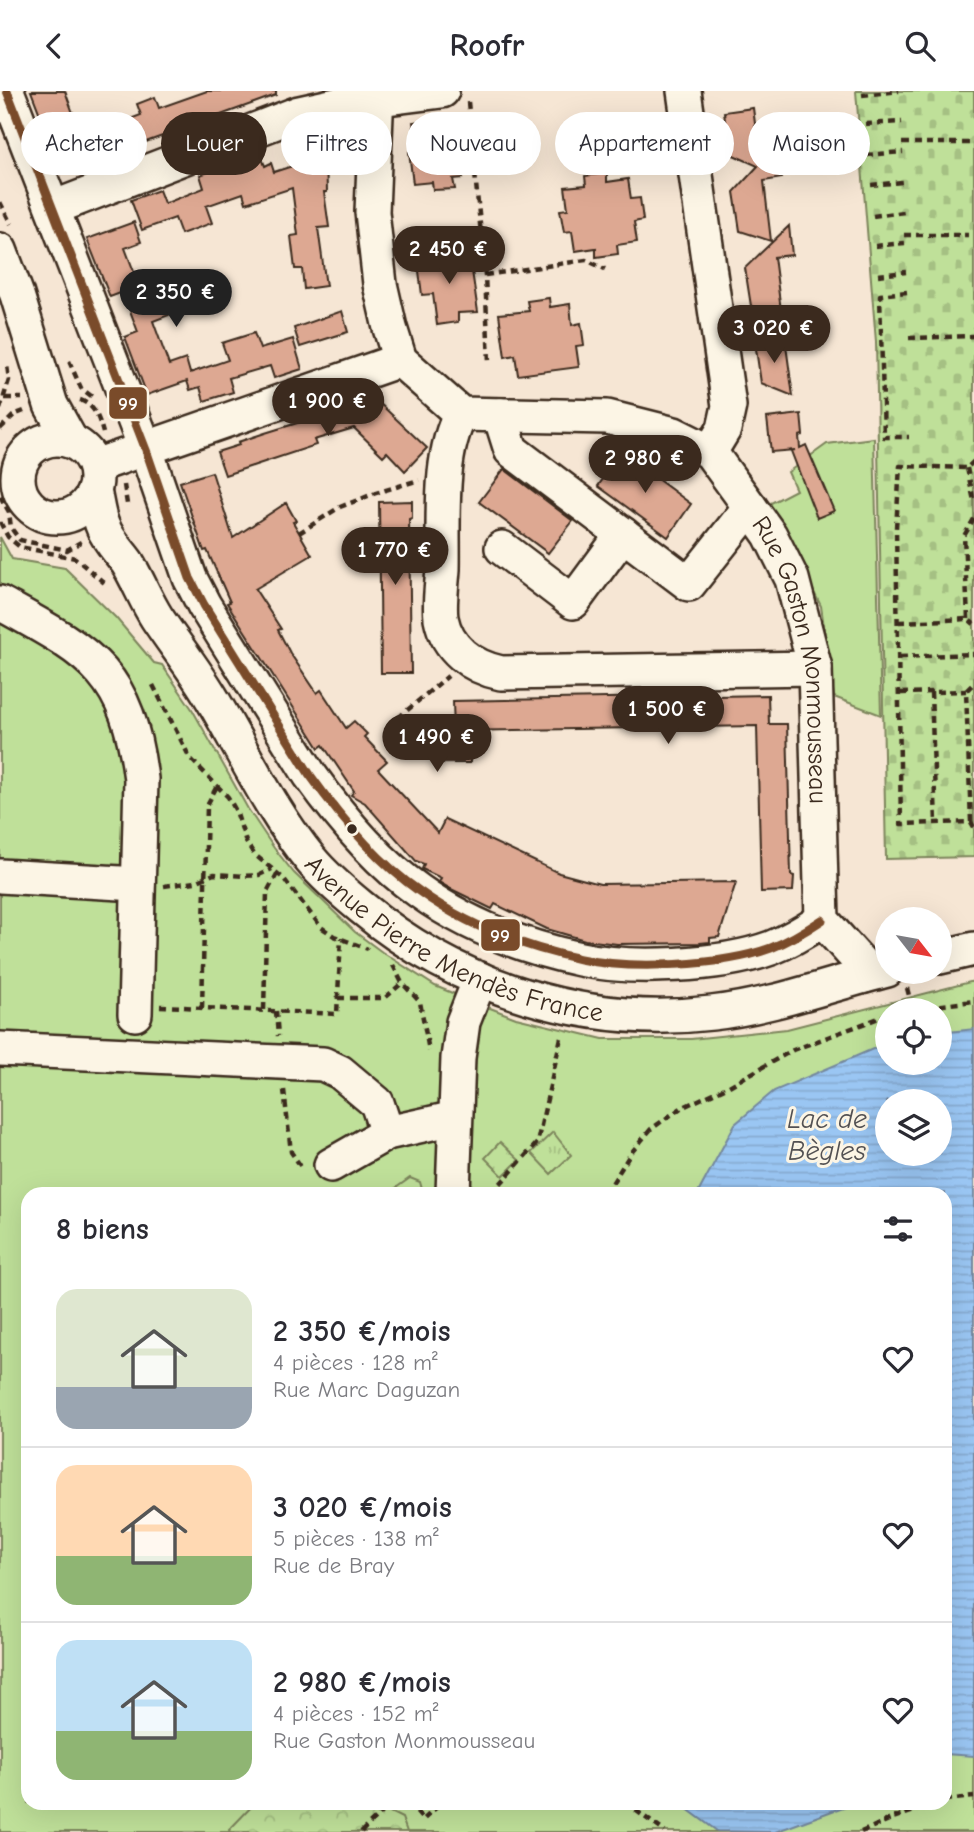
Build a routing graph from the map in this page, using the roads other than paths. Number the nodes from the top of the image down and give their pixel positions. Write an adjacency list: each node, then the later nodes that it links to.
1 (7, 91): 5 (street)
2 (442, 91): 4 (street)
3 (684, 91): 13 (street)
4 (376, 95): 5 (street); 8 (street)
5 (53, 208): 14 (street)
6 (7, 240): 11 (street)
7 (0, 297): 12 (street)
8 (400, 361): 9 (street); 14 (street)
9 (461, 414): 10 (street, Rue Gaston Monmousseau); 22 (street)
10 (500, 415): 13 (street, Rue Gaston Monmousseau); 18 (street)
11 (72, 441): 12 (street); 14 (street)
12 (27, 451): 15 (street)
13 (710, 452): 16 (street, Rue Gaston Monmousseau)
14 (113, 466): 17 (street); 21 (street, Avenue Pierre Mendès France); 25 (street)
15 (9, 492): 17 (street)
16 (750, 507): 18 (street); 22 (street, Rue Gaston Monmousseau)
17 (54, 517): 21 (street, Avenue Pierre Mendès France)
18 (623, 534): 19 (street)
19 (502, 548)
20 (0, 603): 24 (street)
21 (156, 617): 29 (street, Avenue Pierre Mendès France)
22 (815, 668): 25 (street, Rue Gaston Monmousseau)
23 (0, 876): 24 (street)
24 (153, 885): 31 (street)
25 (822, 920): 28 (street)
26 (974, 949): 27 (street)
27 (952, 954)
28 (875, 971)
29 (480, 979): 30 (street, Avenue Pierre Mendès France); 33 (street)
30 (875, 980)
31 (135, 1009)
32 (0, 1049): 34 (street)
33 (456, 1118): 34 (street); 36 (street)
34 (387, 1133): 35 (street)
35 (331, 1165)
36 (453, 1187)

